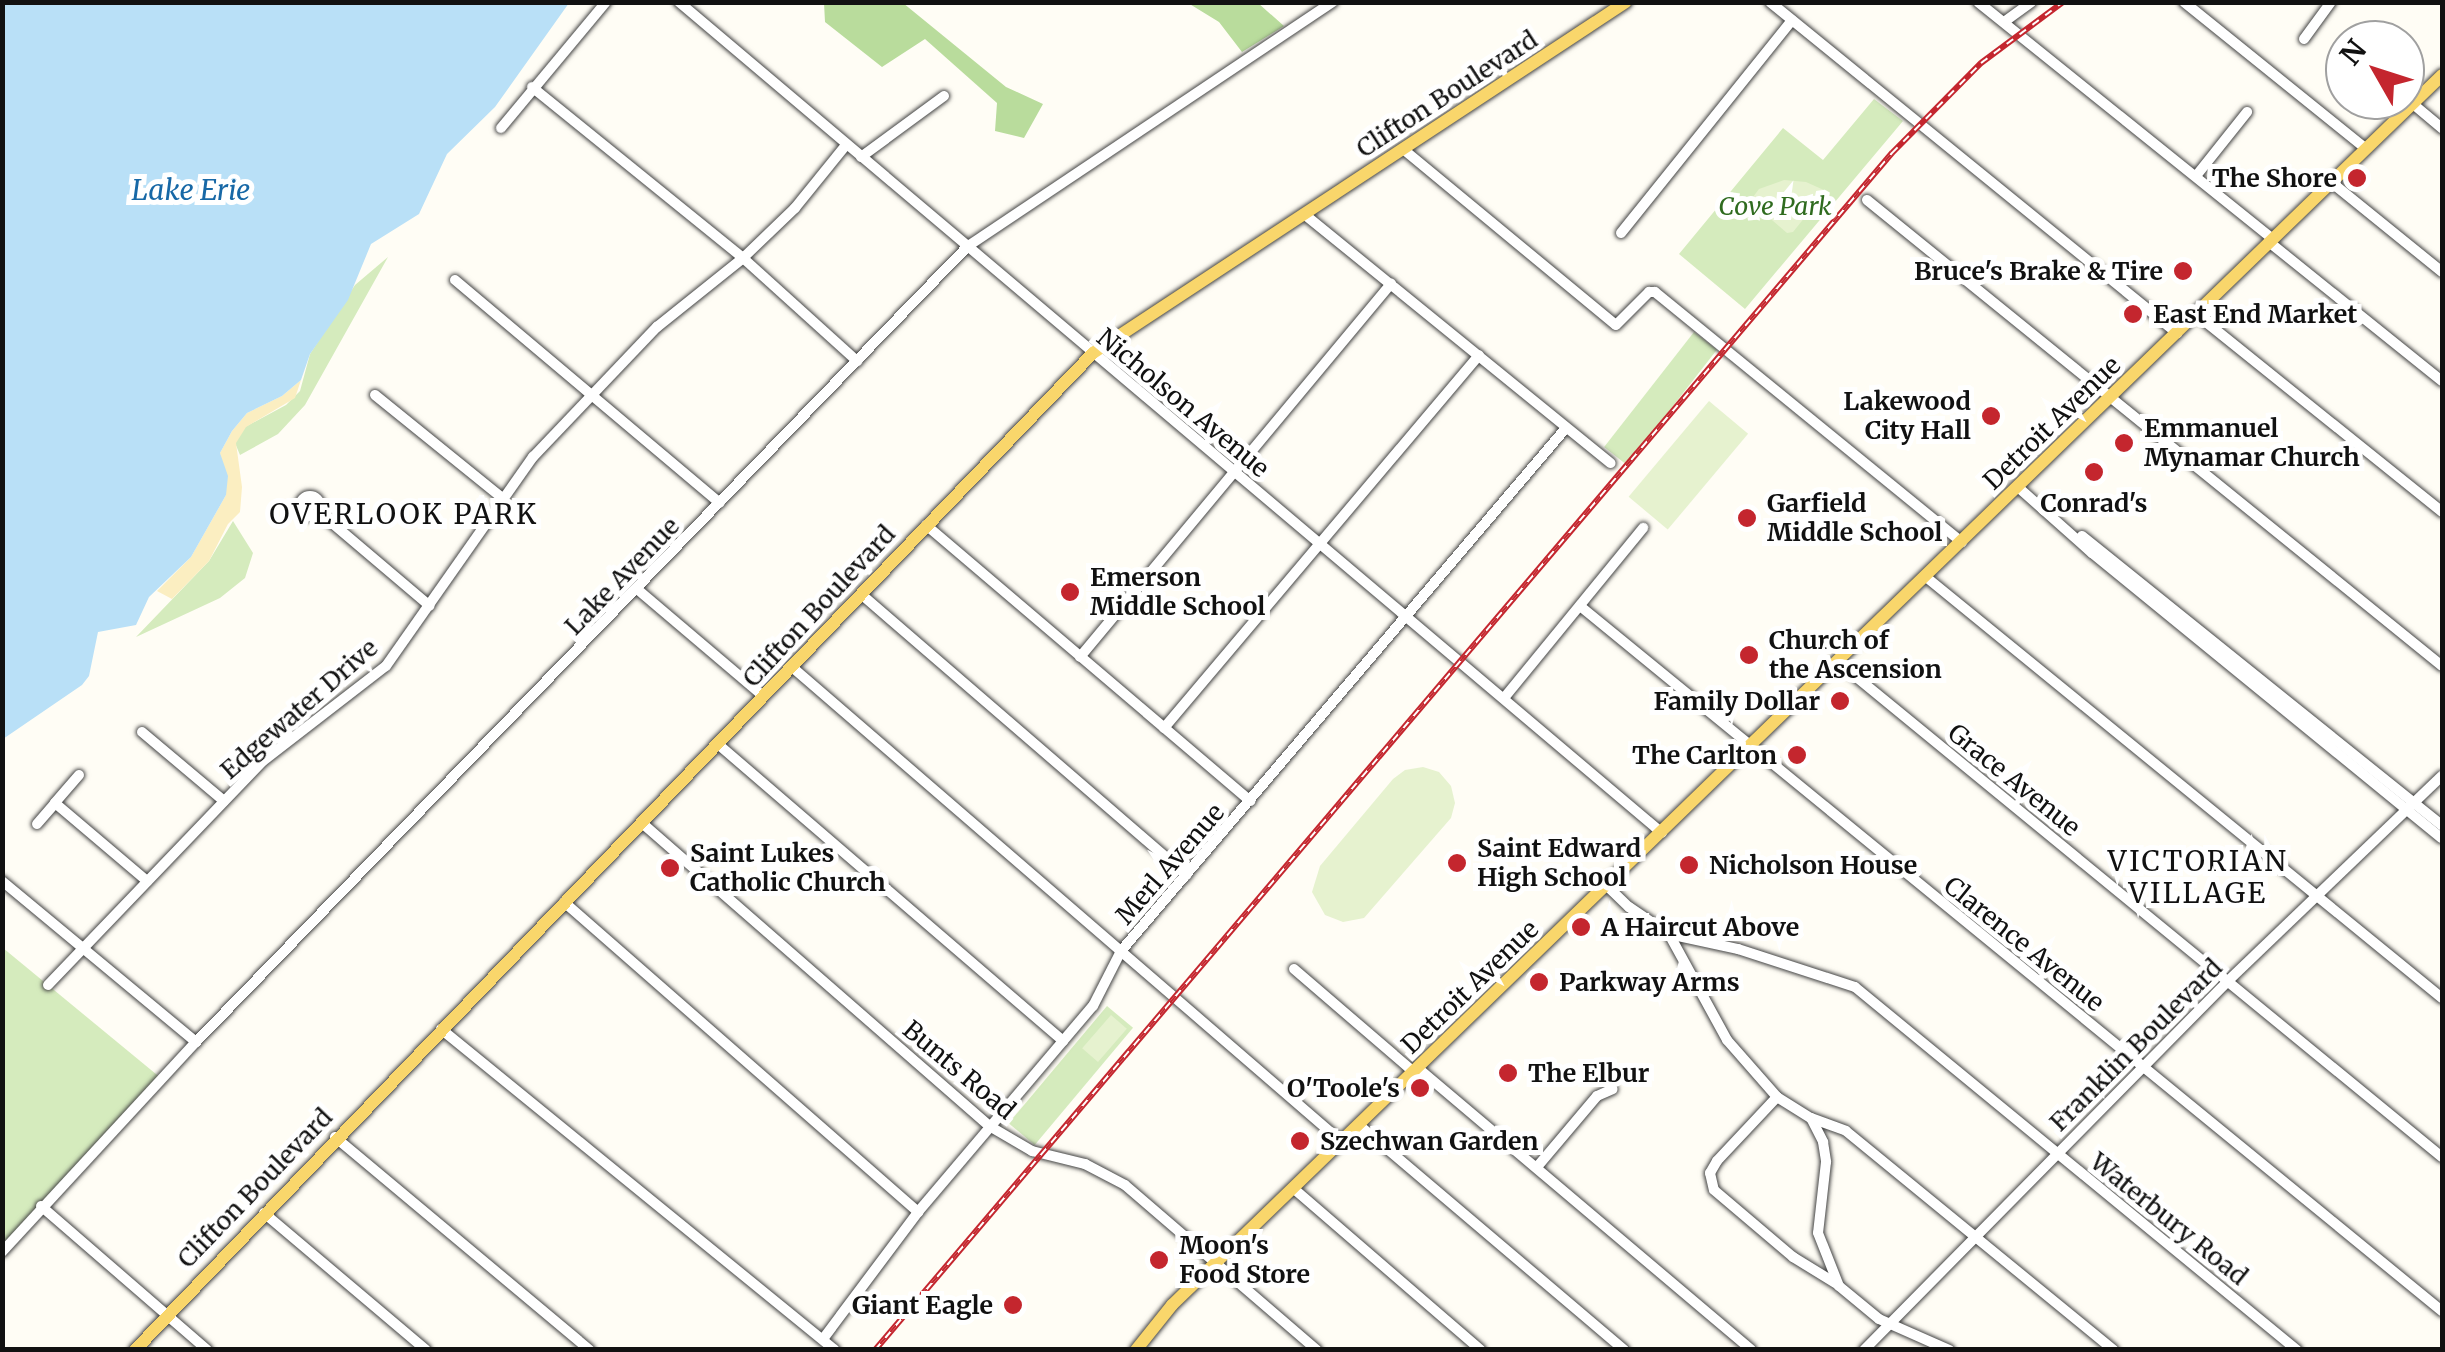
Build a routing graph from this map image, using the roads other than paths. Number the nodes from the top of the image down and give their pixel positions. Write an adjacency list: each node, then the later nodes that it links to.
1 (606, 2): 13 (street)
2 (679, 2): 18 (street, Nicholson Avenue)
3 (1333, 2): 28 (street, Lake Avenue)
4 (1626, 2): 19 (main road, Clifton Boulevard)
5 (1770, 2): 10 (street)
6 (1978, 2): 11 (street)
7 (2032, 2): 11 (street)
8 (2184, 2): 20 (street)
9 (2332, 2): 12 (street)
10 (1792, 20): 26 (street); 34 (street)
11 (2004, 22): 22 (street)
12 (2304, 39)
13 (532, 87): 17 (street); 29 (street)
14 (944, 96): 21 (street)
15 (2247, 112): 22 (street)
16 (2396, 120): 20 (main road, Detroit Avenue)
17 (500, 128)
18 (846, 145): 21 (street, Nicholson Avenue); 29 (street, Edgewater Drive)
19 (1403, 149): 25 (main road, Clifton Boulevard); 52 (street)
20 (2366, 149): 23 (main road, Detroit Avenue)
21 (860, 157): 28 (street, Nicholson Avenue)
22 (2196, 176): 27 (street)
23 (2332, 182): 27 (main road, Detroit Avenue); 30 (street)
24 (1867, 200): 41 (street)
25 (1304, 214): 32 (street); 35 (main road, Clifton Boulevard)
26 (1621, 234)
27 (2271, 240): 33 (main road, Detroit Avenue); 38 (street)
28 (968, 246): 35 (street, Nicholson Avenue); 37 (street, Lake Avenue)
29 (743, 258): 37 (street); 40 (street, Edgewater Drive)
30 (2442, 272)
31 (455, 280): 40 (street)
32 (1391, 284): 36 (street); 44 (street)
33 (2196, 314): 34 (main road, Detroit Avenue); 49 (street)
34 (2177, 333): 41 (main road, Detroit Avenue)
35 (1093, 353): 44 (street, Nicholson Avenue); 50 (main road, Clifton Boulevard)
36 (1479, 355): 42 (street); 53 (street)
37 (858, 360): 47 (street, Lake Avenue)
38 (2442, 381)
39 (374, 395): 46 (street)
40 (592, 395): 46 (street, Edgewater Drive); 47 (street)
41 (2110, 397): 45 (main road, Detroit Avenue); 62 (street)
42 (1566, 428): 43 (street); 59 (street, Merl Avenue)
43 (1610, 463)
44 (1234, 472): 53 (street, Nicholson Avenue); 60 (street)
45 (2019, 488): 52 (main road, Detroit Avenue); 75 (street)
46 (502, 498): 57 (street, Edgewater Drive)
47 (720, 503): 55 (street, Lake Avenue)
48 (319, 512): 57 (street)
49 (2442, 512)
50 (926, 525): 56 (main road, Clifton Boulevard); 60 (street)
51 (1643, 528): 58 (street)
52 (1962, 542): 54 (main road, Detroit Avenue)
53 (1318, 545): 59 (street, Nicholson Avenue); 66 (street)
54 (1926, 577): 61 (main road, Detroit Avenue); 85 (street)
55 (638, 590): 64 (street); 96 (street, Lake Avenue)
56 (861, 594): 63 (main road, Clifton Boulevard); 81 (street)
57 (430, 606): 73 (street, Edgewater Drive)
58 (1580, 606): 65 (street); 69 (street, Clarence Avenue)
59 (1407, 619): 65 (street, Nicholson Avenue); 72 (street, Merl Avenue)
60 (1080, 657): 66 (street)
61 (1838, 662): 69 (main road, Detroit Avenue); 91 (street, Grace Avenue)
62 (2442, 666)
63 (792, 668): 64 (main road, Clifton Boulevard); 89 (street)
64 (764, 696): 68 (main road, Clifton Boulevard)
65 (1504, 698): 79 (street, Nicholson Avenue)
66 (1164, 728): 72 (street)
67 (142, 732): 73 (street)
68 (719, 745): 76 (main road, Clifton Boulevard); 95 (street)
69 (1751, 746): 79 (main road, Detroit Avenue); 97 (street, Clarence Avenue)
70 (78, 775): 74 (street)
71 (2442, 776): 75 (street, Franklin Boulevard)
72 (1250, 800): 81 (street, Merl Avenue)
73 (224, 801): 83 (street, Edgewater Drive)
74 (55, 803): 77 (street); 83 (street)
75 (2412, 806): 78 (street); 80 (street); 85 (street, Franklin Boulevard)
76 (642, 823): 86 (main road, Clifton Boulevard); 103 (street, Bunts Road)
77 (36, 824)
78 (2442, 824)
79 (1662, 833): 84 (main road, Detroit Avenue)
80 (2442, 838)
81 (1186, 874): 89 (street, Merl Avenue)
82 (2, 881): 88 (street)
83 (147, 881): 88 (street, Edgewater Drive)
84 (1606, 885): 87 (street, Waterbury Road); 98 (main road, Detroit Avenue)
85 (2315, 896): 91 (street, Franklin Boulevard); 93 (street)
86 (564, 902): 94 (main road, Clifton Boulevard); 113 (street)
87 (1669, 934): 100 (street); 108 (street, Waterbury Road)
88 (82, 947): 92 (street, Edgewater Drive); 96 (street)
89 (1121, 951): 95 (street, Merl Avenue); 106 (street)
90 (1294, 968): 98 (street)
91 (2228, 981): 97 (street, Franklin Boulevard); 109 (street, Grace Avenue)
92 (48, 985)
93 (2442, 998)
94 (441, 1029): 105 (main road, Clifton Boulevard); 124 (street)
95 (1062, 1041): 103 (street, Merl Avenue)
96 (196, 1042): 112 (street, Lake Avenue)
97 (2143, 1067): 108 (street, Franklin Boulevard); 121 (street, Clarence Avenue)
98 (1417, 1071): 102 (main road, Detroit Avenue); 110 (street)
99 (1613, 1089): 110 (street)
100 (1776, 1098): 101 (street); 119 (street)
101 (1811, 1118): 104 (street); 107 (street)
102 (1360, 1125): 106 (main road, Detroit Avenue); 133 (street)
103 (991, 1127): 113 (street, Merl Avenue); 118 (street, Bunts Road)
104 (1837, 1128): 107 (street); 115 (street)
105 (335, 1137): 114 (main road, Clifton Boulevard); 128 (street)
106 (1342, 1142): 111 (main road, Detroit Avenue)
107 (1822, 1142): 117 (street)
108 (2057, 1154): 115 (street, Franklin Boulevard); 138 (street, Waterbury Road)
109 (2442, 1156)
110 (1537, 1167): 134 (street)
111 (1294, 1188): 118 (main road, Detroit Avenue); 132 (street)
112 (41, 1206): 116 (street, Lake Avenue); 122 (street)
113 (918, 1212): 124 (street, Merl Avenue)
114 (264, 1213): 122 (main road, Clifton Boulevard); 127 (street)
115 (1976, 1236): 123 (street, Franklin Boulevard); 137 (street)
116 (2, 1252)
117 (1826, 1252): 119 (street); 120 (street)
118 (1216, 1264): 130 (main road, Detroit Avenue); 131 (street, Bunts Road)
119 (1809, 1267): 120 (street)
120 (1839, 1286): 123 (street)
121 (2442, 1312)
122 (165, 1314): 125 (main road, Clifton Boulevard); 126 (street)
123 (1890, 1324): 135 (street, Franklin Boulevard); 136 (street)
124 (823, 1340): 129 (street)
125 (135, 1350)
126 (206, 1350)
127 (426, 1350)
128 (590, 1350)
129 (835, 1350)
130 (1136, 1350)
131 (1317, 1350)
132 (1481, 1350)
133 (1624, 1350)
134 (1751, 1350)
135 (1864, 1350)
136 (1948, 1350)
137 (2114, 1350)
138 (2298, 1350)

